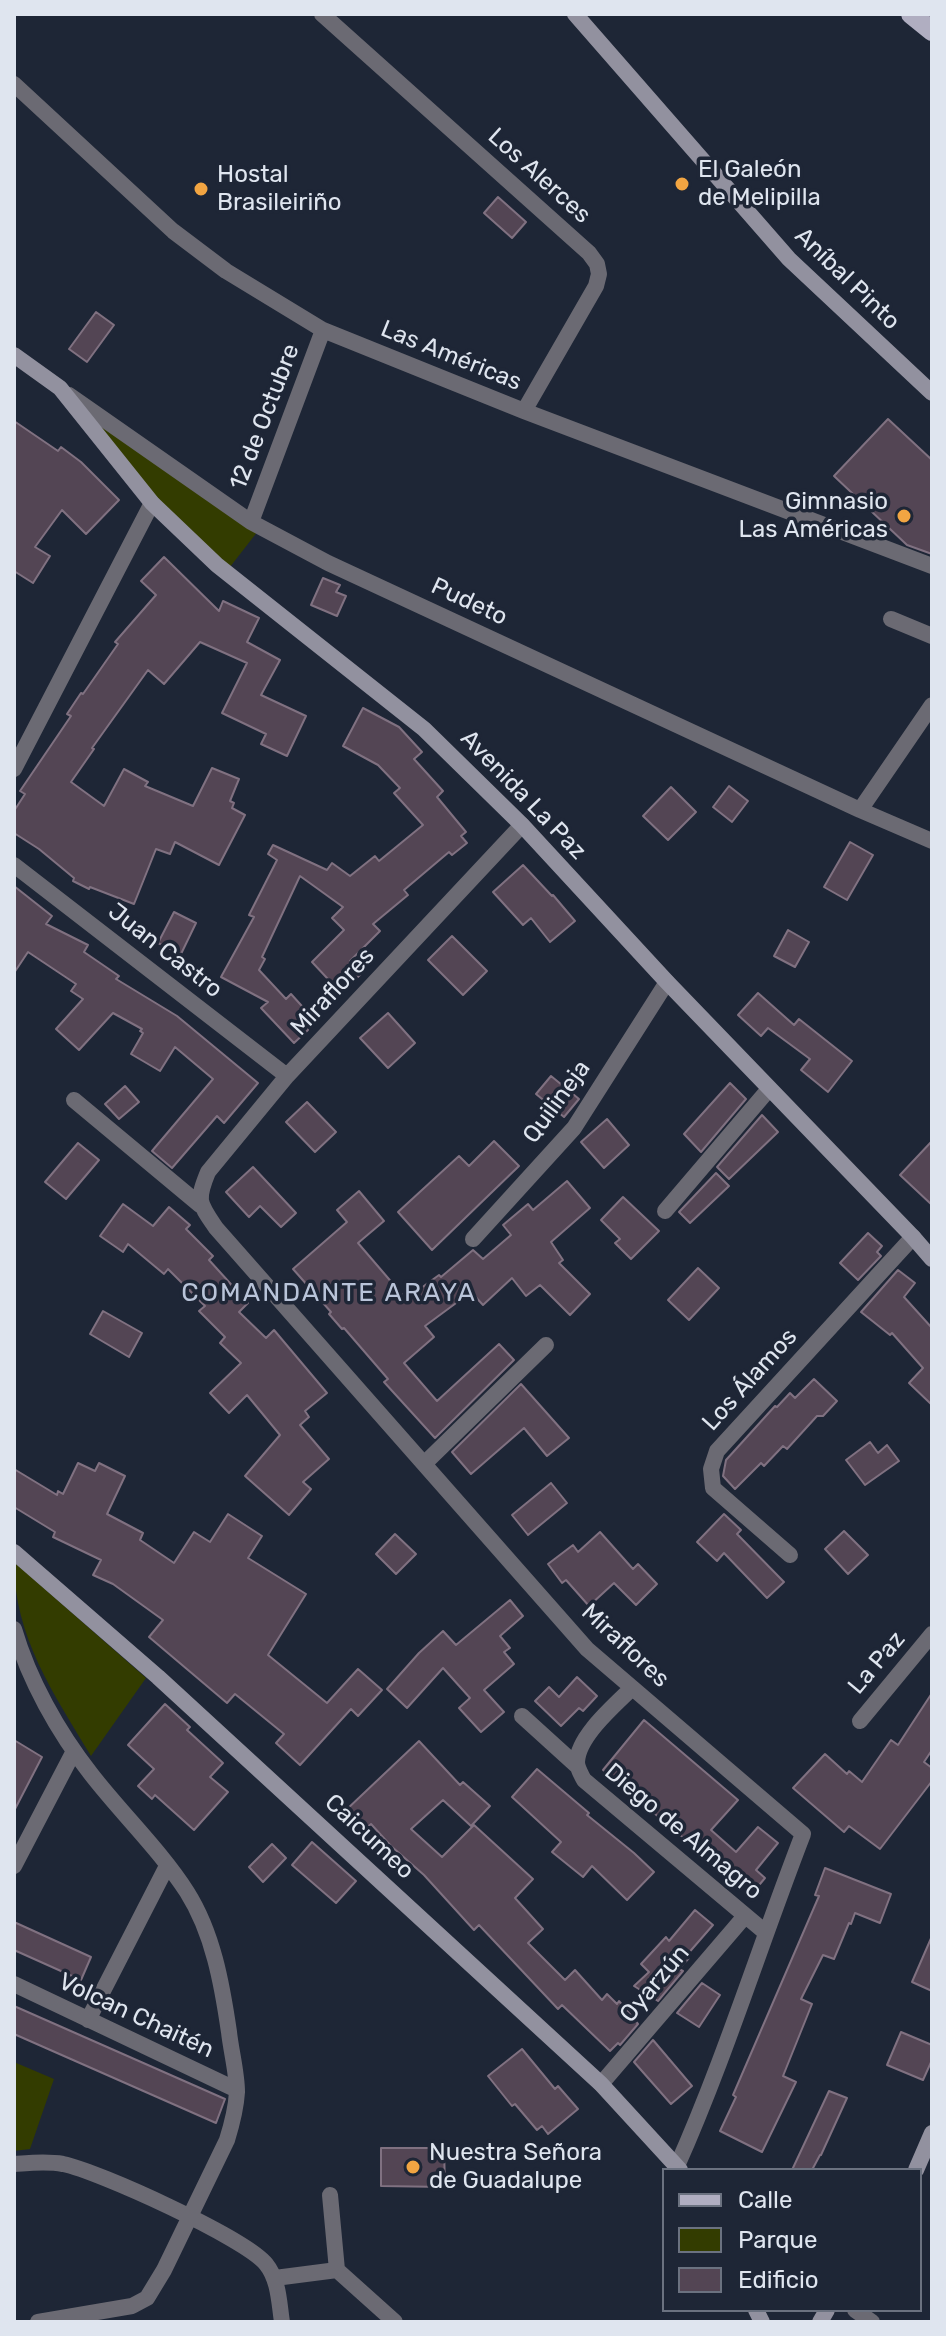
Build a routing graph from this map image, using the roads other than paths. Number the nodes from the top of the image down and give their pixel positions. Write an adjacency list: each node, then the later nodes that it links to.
1 (322, 14): 10 (street, Los Alerces)
2 (575, 14): 9 (street, Aníbal Pinto)
3 (911, 14): 4 (main road)
4 (932, 31)
5 (14, 84): 6 (street, Las Américas)
6 (323, 330): 10 (street, Las Américas); 12 (street, 12 de Octubre)
7 (14, 355): 8 (street, Pudeto)
8 (60, 388): 11 (street, Avenida La Paz); 12 (street, Pudeto)
9 (932, 393)
10 (524, 411): 13 (street, Las Américas)
11 (152, 503): 17 (street); 19 (street, Avenida La Paz)
12 (251, 522): 18 (street, Pudeto)
13 (932, 566)
14 (891, 619): 15 (street)
15 (932, 636)
16 (932, 705): 18 (street)
17 (14, 769)
18 (860, 810): 20 (street, Pudeto)
19 (522, 825): 22 (street, Avenida La Paz); 23 (street, Miraflores)
20 (932, 841)
21 (14, 865): 23 (street, Juan Castro)
22 (667, 982): 24 (street, Avenida La Paz); 29 (street, Quilineja)
23 (287, 1076): 26 (street, Miraflores)
24 (769, 1089): 27 (street); 28 (street, Avenida La Paz)
25 (74, 1100): 26 (street, Miraflores)
26 (200, 1205): 32 (street, Miraflores)
27 (665, 1211)
28 (913, 1237): 30 (street, Avenida La Paz); 34 (street, Los Álamos)
29 (473, 1239)
30 (932, 1259)
31 (546, 1345): 32 (street)
32 (424, 1464): 38 (street, Miraflores)
33 (14, 1552): 49 (street, Caicumeo)
34 (790, 1555)
35 (14, 1629): 37 (street)
36 (932, 1634): 40 (street, La Paz)
37 (17, 1650): 41 (street)
38 (632, 1688): 42 (street, Diego de Almagro); 46 (street, Miraflores)
39 (522, 1716): 42 (street, Diego de Almagro)
40 (860, 1721)
41 (74, 1751): 43 (street); 44 (street)
42 (576, 1765): 45 (street, Diego de Almagro)
43 (14, 1866)
44 (167, 1866): 48 (street); 50 (street)
45 (745, 1916): 46 (street, Diego de Almagro); 49 (street, Oyarzún)
46 (765, 1932): 53 (street, Miraflores)
47 (14, 1984): 48 (street, Volcan Chaitén)
48 (88, 2020): 50 (street, Volcan Chaitén)
49 (601, 2084): 53 (street, Caicumeo)
50 (237, 2090): 56 (street)
51 (932, 2133): 54 (street)
52 (14, 2164): 56 (street)
53 (678, 2168)
54 (917, 2168)
55 (330, 2195): 57 (street)
56 (190, 2217): 58 (street); 59 (street)
57 (337, 2270): 58 (street); 61 (street)
58 (275, 2278): 60 (street)
59 (38, 2322)
60 (282, 2322)
61 (395, 2322)

